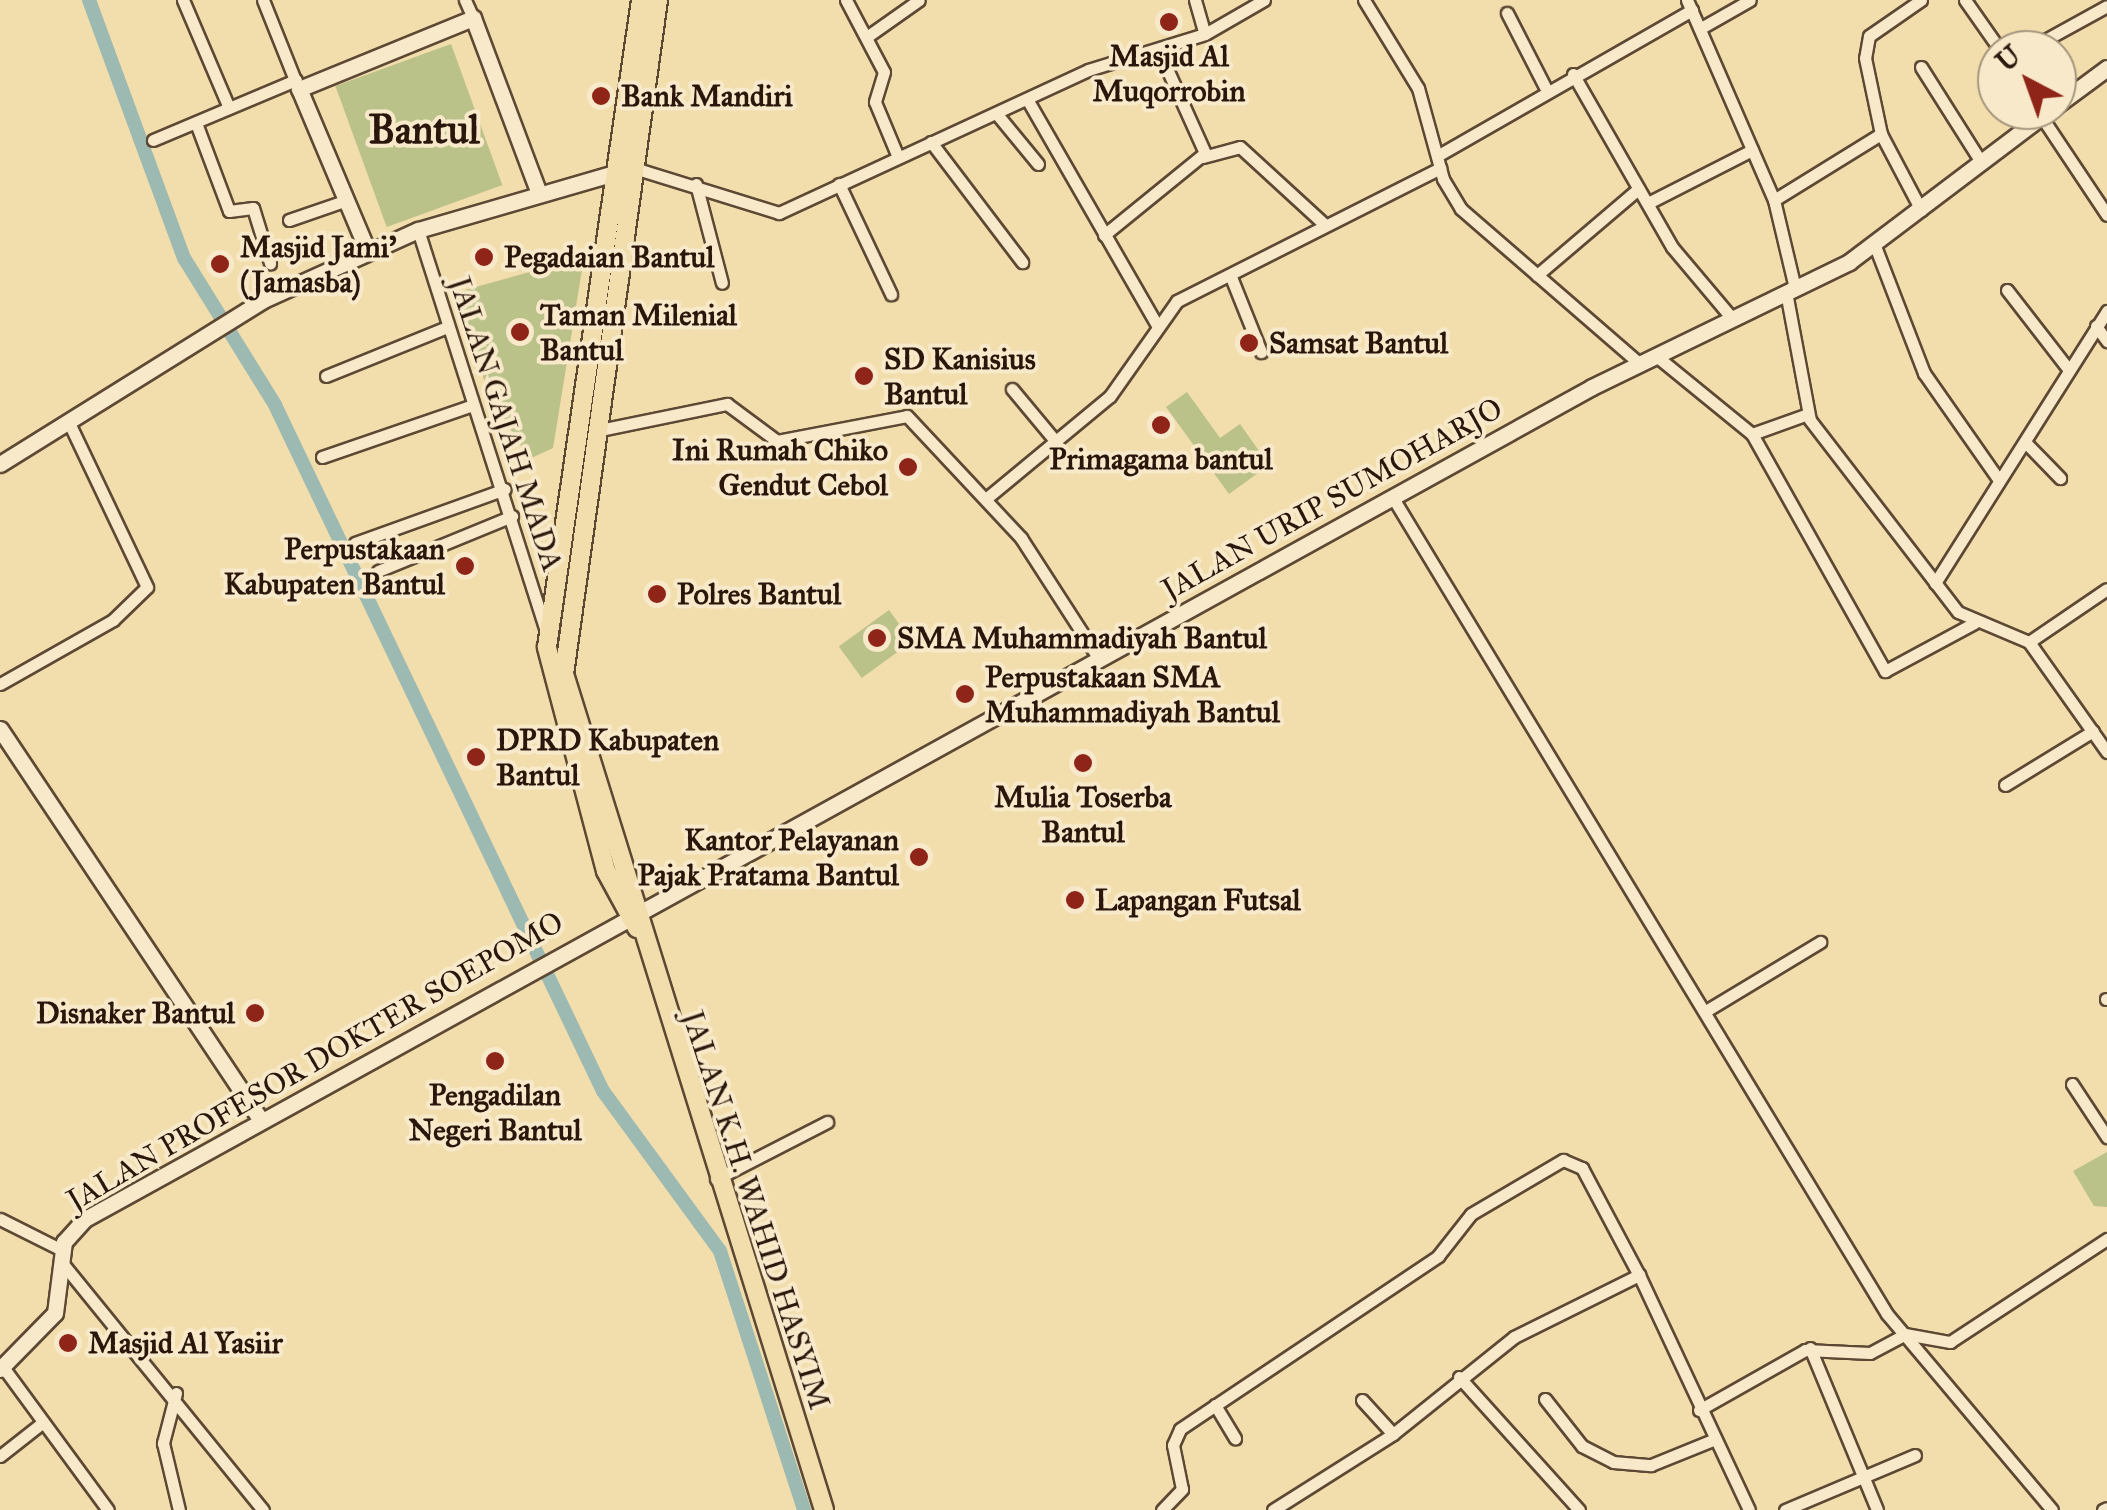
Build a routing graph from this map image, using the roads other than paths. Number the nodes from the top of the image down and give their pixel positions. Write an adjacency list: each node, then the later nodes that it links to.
1 (183, 0): 31 (street)
2 (263, 0): 27 (street)
3 (465, 0): 17 (street)
4 (641, 0): 45 (main road)
5 (658, 0): 45 (main road)
6 (846, 0): 22 (street)
7 (919, 0): 22 (street)
8 (1194, 0): 21 (street)
9 (1264, 0): 21 (street)
10 (1364, 0): 42 (street)
11 (1750, 0): 18 (street)
12 (1920, 0): 36 (street)
13 (1965, 0): 19 (street)
14 (1689, 5): 18 (street); 26 (street)
15 (2107, 6): 20 (street)
16 (1506, 13): 28 (street)
17 (473, 18): 27 (main road); 49 (main road)
18 (1702, 28): 39 (street)
19 (1986, 30)
20 (2064, 30)
21 (1206, 34): 23 (street)
22 (868, 36): 41 (street)
23 (1158, 49): 30 (street); 40 (street)
24 (1920, 67): 43 (street)
25 (2107, 68): 29 (main road)
26 (1572, 74): 28 (street); 48 (street)
27 (297, 84): 31 (street); 50 (main road)
28 (1544, 87): 42 (street)
29 (2077, 90)
30 (1027, 99): 32 (street); 58 (street)
31 (229, 108): 33 (street)
32 (996, 113): 38 (street); 44 (street)
33 (196, 123): 37 (street); 61 (street)
34 (2020, 130): 43 (main road, JALAN URIP SUMOHARJO)
35 (2053, 130): 54 (street)
36 (1882, 134): 51 (street); 53 (street)
37 (153, 140)
38 (931, 142): 41 (street); 62 (street)
39 (1752, 150): 51 (street); 52 (street)
40 (1203, 156): 56 (street); 58 (street)
41 (898, 157): 47 (street)
42 (1438, 162): 56 (street); 63 (street)
43 (1981, 162): 53 (main road, JALAN URIP SUMOHARJO)
44 (1038, 164)
45 (625, 170): 46 (street); 49 (main road); 84 (main road); 101 (main road)
46 (696, 184): 47 (street); 65 (street)
47 (838, 184): 68 (street)
48 (1638, 189): 52 (street); 63 (street)
49 (538, 191): 57 (main road)
50 (347, 200): 55 (street); 60 (main road)
51 (1774, 200): 66 (street)
52 (1648, 202): 70 (street)
53 (1921, 210): 59 (main road, JALAN URIP SUMOHARJO)
54 (2107, 214)
55 (289, 220)
56 (1323, 223): 64 (street)
57 (418, 230): 60 (main road); 72 (street, JALAN GAJAH MADA)
58 (1104, 234): 73 (street)
59 (1875, 246): 66 (main road, JALAN URIP SUMOHARJO); 91 (street)
60 (368, 252): 83 (main road)
61 (270, 262)
62 (1022, 262)
63 (1538, 275): 77 (street)
64 (1231, 276): 73 (street); 75 (street)
65 (722, 283)
66 (1790, 290): 70 (main road, JALAN URIP SUMOHARJO); 82 (street)
67 (2007, 290): 78 (street)
68 (891, 294)
69 (2107, 311): 71 (street)
70 (1730, 317): 76 (main road, JALAN URIP SUMOHARJO)
71 (2096, 326): 74 (street); 78 (street)
72 (447, 327): 79 (street); 81 (street, JALAN GAJAH MADA)
73 (1158, 328): 86 (street)
74 (2107, 341)
75 (1262, 352)
76 (1655, 355): 77 (main road, JALAN URIP SUMOHARJO); 85 (street)
77 (1639, 363): 94 (main road, JALAN URIP SUMOHARJO)
78 (2069, 370): 87 (street)
79 (326, 376)
80 (1012, 389): 86 (street)
81 (473, 405): 88 (street); 92 (street, JALAN GAJAH MADA)
82 (1808, 414): 85 (street); 98 (street)
83 (70, 424): 89 (main road); 104 (street)
84 (595, 431): 93 (street); 109 (main road)
85 (1752, 434): 100 (street)
86 (1056, 443): 93 (street)
87 (2026, 443): 90 (street); 91 (street)
88 (322, 457)
89 (0, 464)
90 (2060, 478)
91 (2000, 480): 98 (street)
92 (505, 488): 95 (street, JALAN GAJAH MADA); 96 (street)
93 (988, 497): 103 (street)
94 (1392, 498): 103 (main road, JALAN URIP SUMOHARJO); 111 (street)
95 (512, 516): 97 (street); 101 (street, JALAN GAJAH MADA)
96 (355, 543)
97 (378, 571)
98 (1935, 583): 100 (street)
99 (2107, 589): 102 (street)
100 (1974, 622): 102 (street)
101 (548, 634): 109 (main road)
102 (2028, 642): 106 (street)
103 (1099, 659): 109 (main road, JALAN URIP SUMOHARJO)
104 (0, 684)
105 (0, 729): 113 (main road)
106 (2092, 731): 107 (street); 108 (street)
107 (2107, 752)
108 (2005, 786)
109 (634, 919): 113 (main road, JALAN PROFESOR DOKTER SOEPOMO); 116 (main road, JALAN K.H. WAHID HASYIM)
110 (1820, 942): 111 (street)
111 (1709, 1009): 121 (street)
112 (2072, 1084): 115 (street)
113 (259, 1118): 119 (main road, JALAN PROFESOR DOKTER SOEPOMO)
114 (828, 1122): 116 (street)
115 (2107, 1137)
116 (716, 1179): 140 (main road, JALAN K.H. WAHID HASYIM)
117 (0, 1219): 119 (street)
118 (2107, 1239): 121 (street)
119 (62, 1257): 123 (main road); 125 (street)
120 (1639, 1276): 124 (street); 128 (street); 129 (street)
121 (1903, 1333): 122 (street); 147 (street)
122 (1810, 1348): 129 (street); 136 (street)
123 (1, 1368): 130 (street)
124 (1460, 1377): 131 (street); 143 (street)
125 (176, 1393): 138 (street); 139 (street)
126 (1545, 1399): 133 (street)
127 (1362, 1400): 131 (street)
128 (1215, 1405): 132 (street); 141 (street)
129 (1699, 1410): 133 (street)
130 (42, 1423): 135 (street); 137 (street)
131 (1393, 1434): 142 (street)
132 (1235, 1438)
133 (1713, 1440): 144 (street)
134 (1915, 1455): 136 (street)
135 (0, 1456)
136 (1862, 1475): 145 (street); 146 (street)
137 (108, 1510)
138 (180, 1510)
139 (262, 1510)
140 (824, 1510)
141 (1162, 1510)
142 (1274, 1510)
143 (1579, 1510)
144 (1750, 1510)
145 (1785, 1510)
146 (1876, 1510)
147 (2052, 1510)

